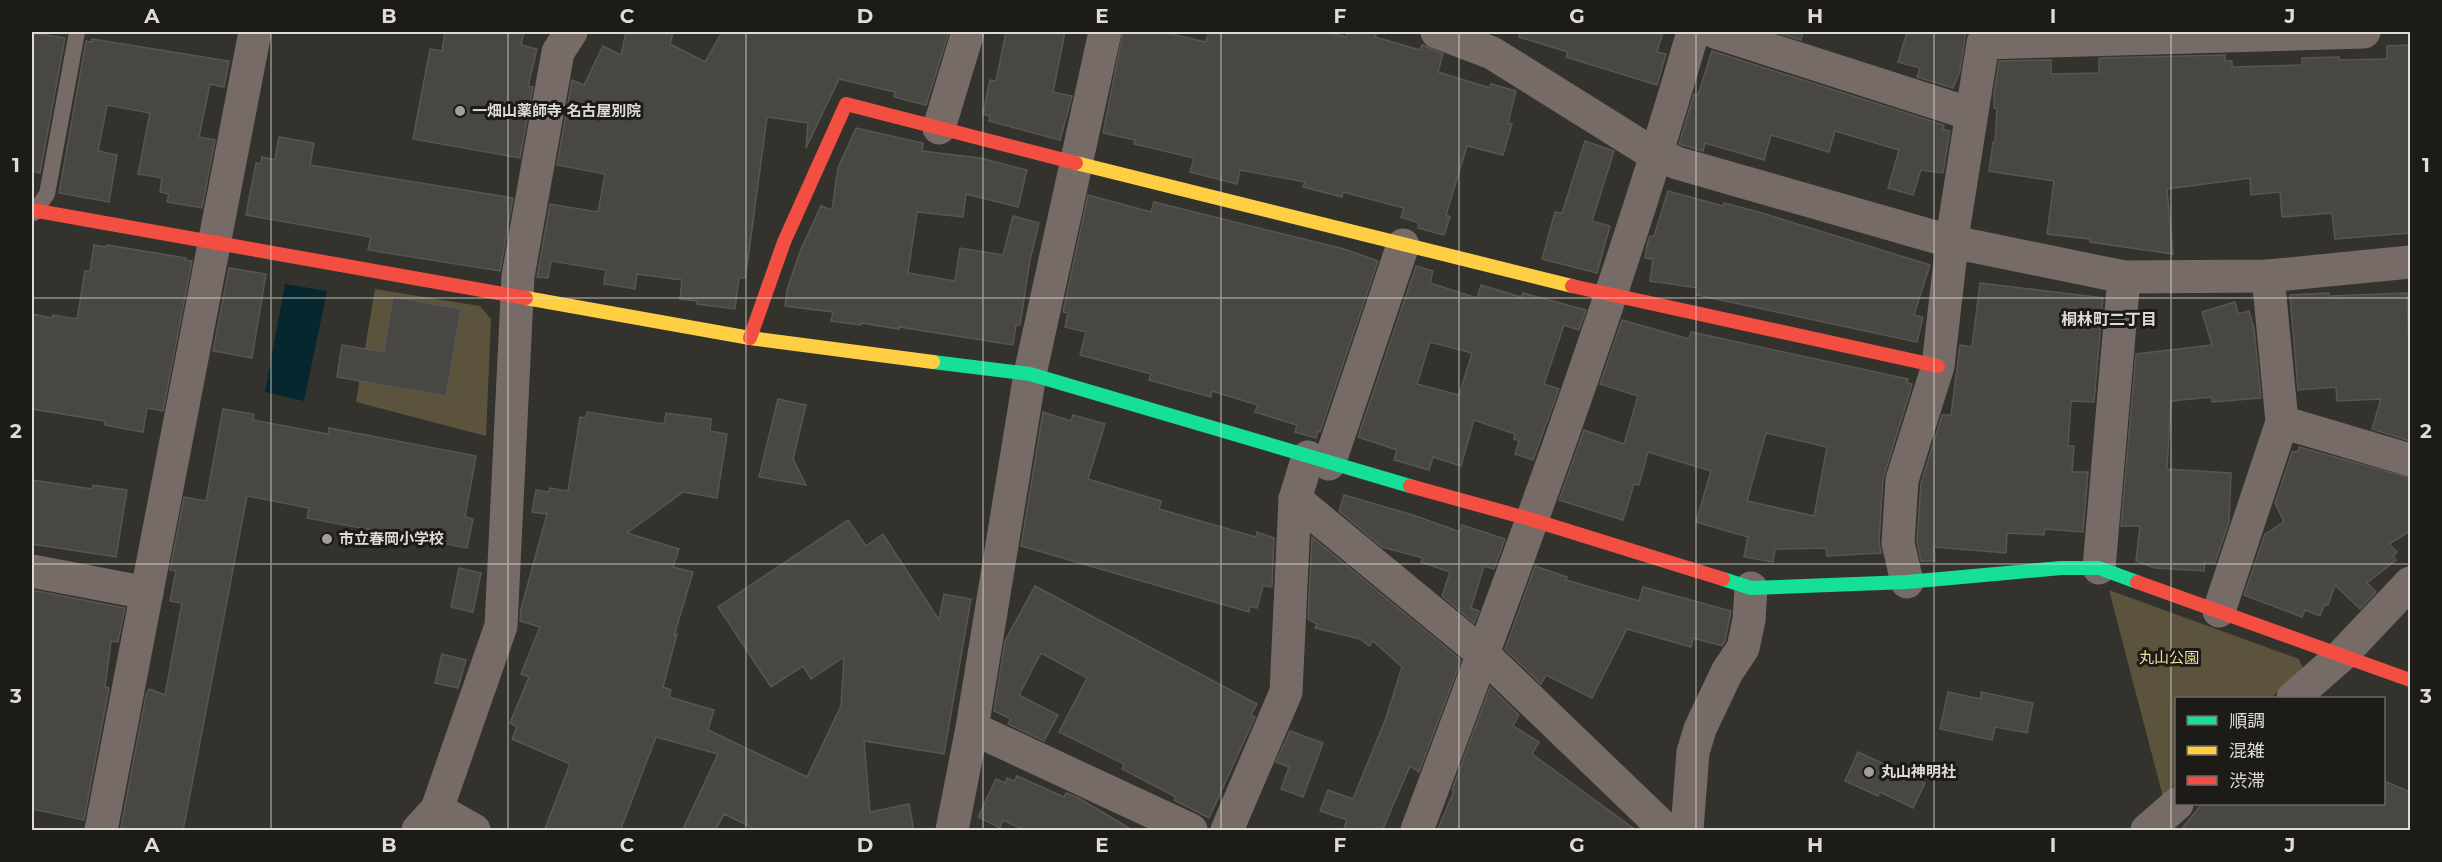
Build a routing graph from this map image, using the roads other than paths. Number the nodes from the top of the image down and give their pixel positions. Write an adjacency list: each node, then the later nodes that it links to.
1 (77, 32): 15 (lane)
2 (255, 32): 16 (street)
3 (968, 32): 12 (street)
4 (1105, 32): 14 (street)
5 (1437, 32): 13 (street)
6 (1693, 32): 13 (street)
7 (1716, 32): 11 (street)
8 (2364, 32): 10 (street)
9 (565, 34): 22 (street)
10 (2002, 37): 11 (street)
11 (1971, 114): 17 (street)
12 (939, 128): 14 (street); 24 (street)
13 (1658, 154): 17 (street); 23 (street)
14 (1076, 163): 18 (street); 26 (street)
15 (33, 212): 16 (street)
16 (214, 242): 22 (street); 37 (street)
17 (1953, 242): 21 (street); 25 (street)
18 (1403, 245): 23 (street); 28 (street)
19 (2410, 262): 20 (street)
20 (2268, 276): 21 (street); 27 (street)
21 (2124, 277): 32 (street)
22 (516, 295): 24 (street); 45 (street)
23 (1609, 295): 25 (street); 31 (street)
24 (750, 338): 26 (street)
25 (1938, 366): 34 (street)
26 (1030, 374): 28 (street); 43 (street)
27 (2282, 422): 29 (street); 38 (street)
28 (1319, 460): 30 (street); 31 (street)
29 (2410, 460)
30 (1295, 499): 39 (street); 50 (street)
31 (1533, 520): 36 (street); 39 (street)
32 (2099, 568): 34 (street); 38 (street)
33 (32, 571): 37 (street)
34 (1907, 582): 36 (street)
35 (2410, 583): 40 (street)
36 (1750, 588): 53 (street)
37 (147, 593): 46 (street)
38 (2219, 611): 40 (street)
39 (1483, 654): 51 (street); 52 (street)
40 (2342, 655): 41 (street); 42 (street)
41 (2410, 680)
42 (2295, 697)
43 (972, 728): 48 (street); 49 (street)
44 (2175, 805): 54 (street)
45 (430, 824): 47 (street)
46 (101, 831)
47 (474, 831)
48 (952, 831)
49 (1191, 831)
50 (1227, 831)
51 (1417, 831)
52 (1666, 831)
53 (1687, 831)
54 (2146, 831)

